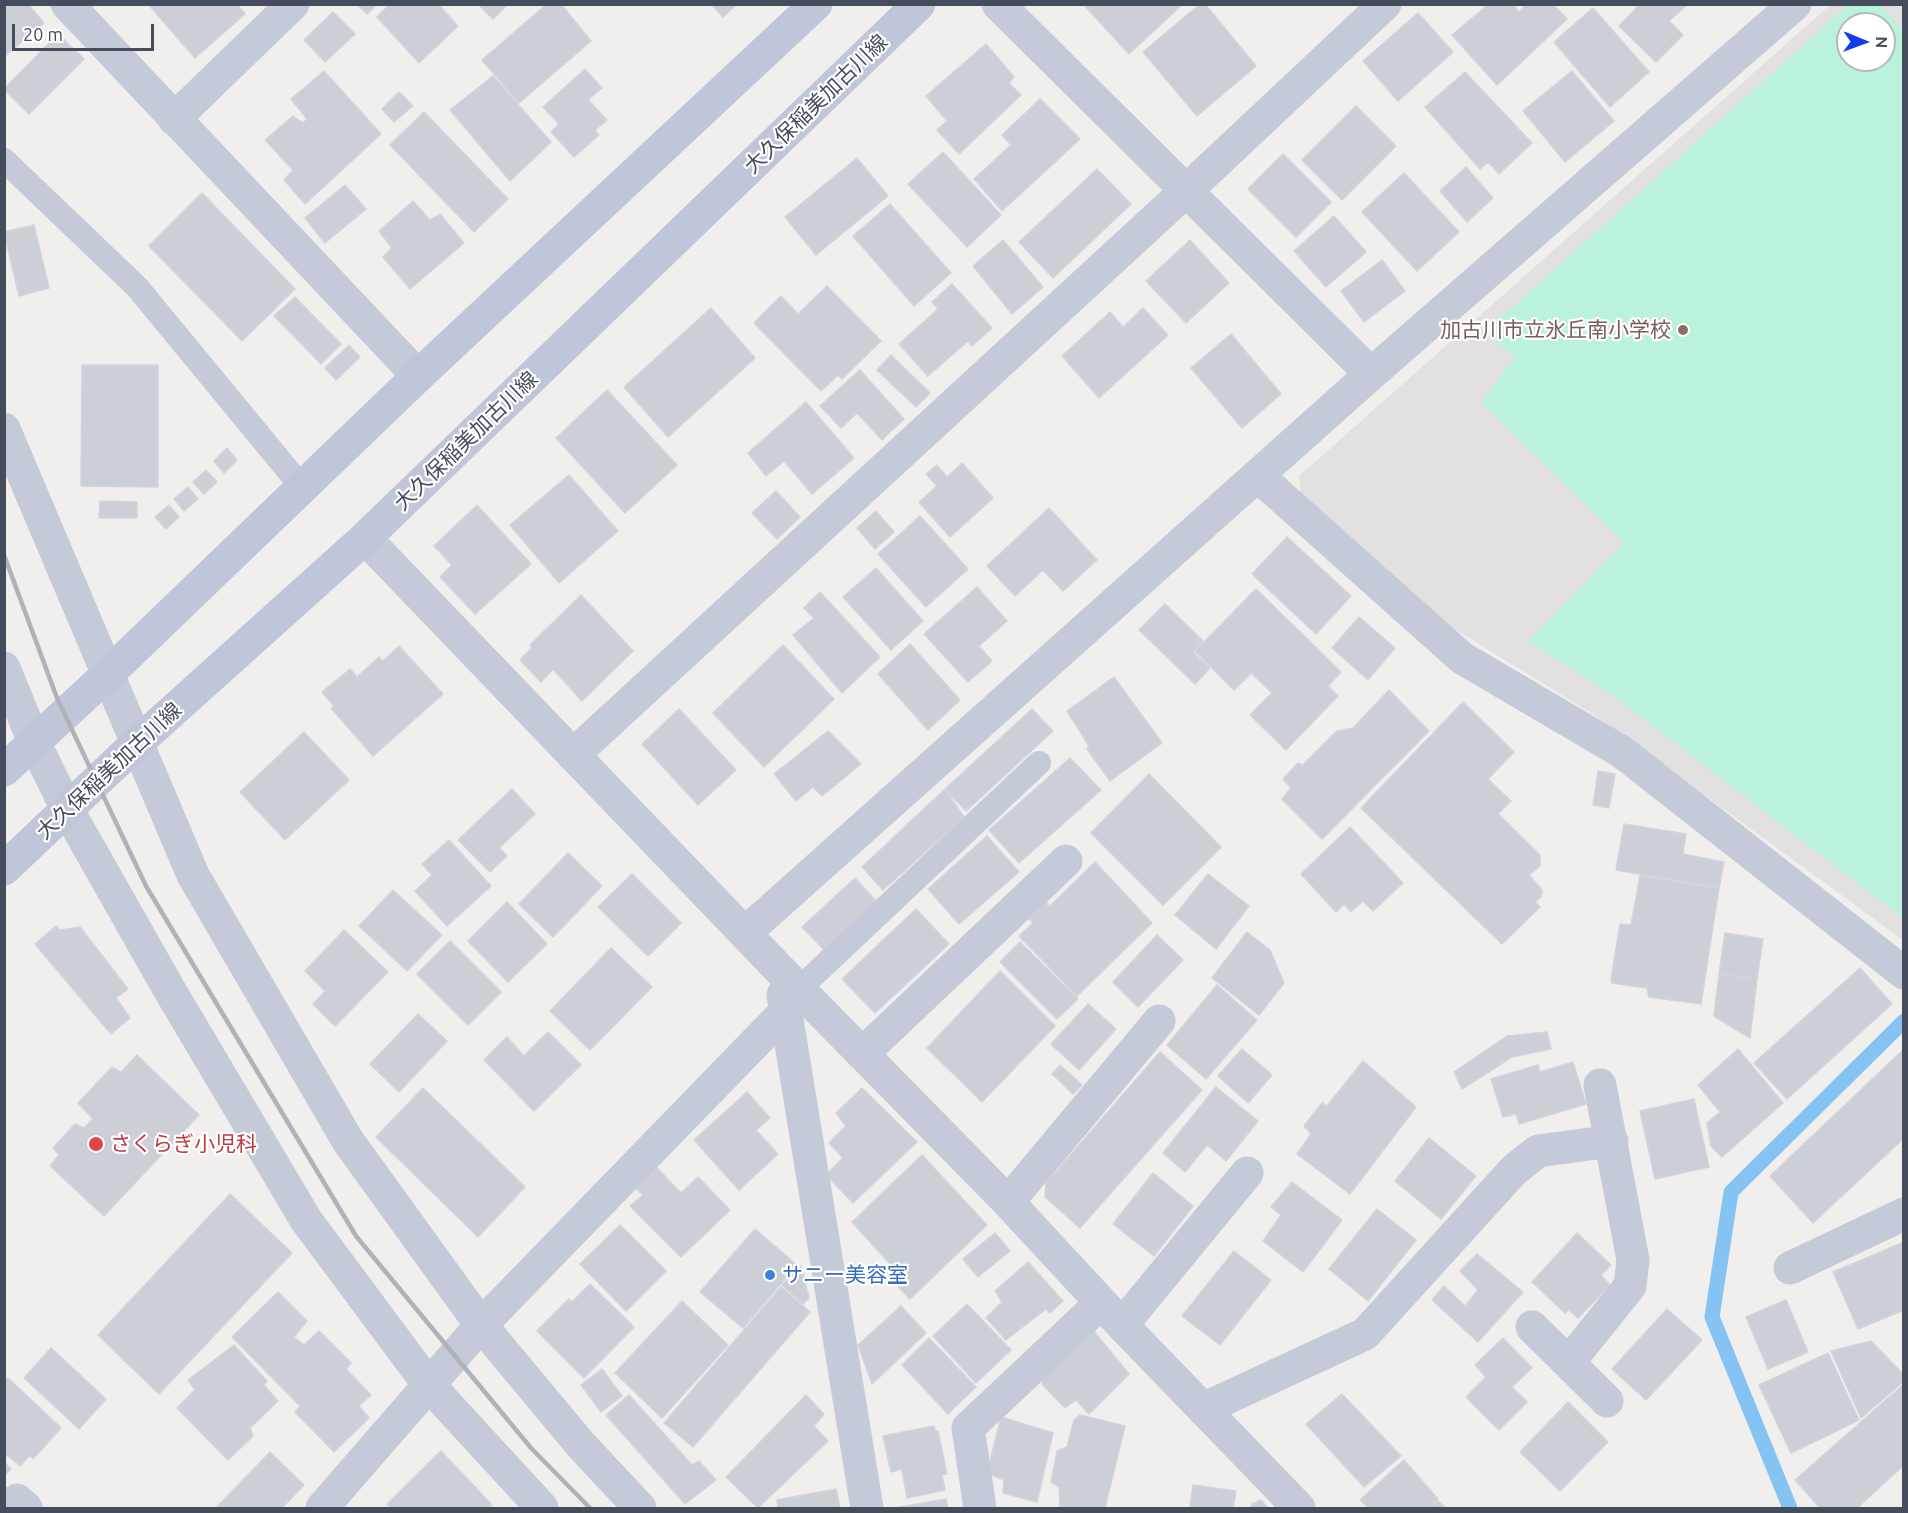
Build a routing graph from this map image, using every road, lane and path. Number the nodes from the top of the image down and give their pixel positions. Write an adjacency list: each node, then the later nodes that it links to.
1 (66, 4): 8 (street)
2 (293, 4): 8 (street)
3 (816, 4): 12 (main road)
4 (919, 4): 16 (main road, 大久保稲美加古川線)
5 (998, 4): 10 (street)
6 (1385, 4): 10 (street)
7 (1794, 4): 11 (street)
8 (174, 119): 12 (street)
9 (4, 160): 15 (lane)
10 (1187, 190): 11 (street); 21 (street)
11 (1371, 374): 14 (street)
12 (418, 376): 15 (main road)
13 (4, 429): 18 (street)
14 (1258, 476): 27 (street); 28 (street)
15 (301, 486): 18 (main road)
16 (365, 538): 20 (main road, 大久保稲美加古川線); 21 (street)
17 (4, 668): 19 (street)
18 (107, 675): 19 (main road); 20 (street)
19 (34, 742): 23 (main road); 24 (street)
20 (137, 743): 24 (main road, 大久保稲美加古川線); 39 (street)
21 (573, 755): 27 (street)
22 (1039, 763): 29 (lane)
23 (4, 770)
24 (67, 809): 26 (main road, 大久保稲美加古川線); 42 (street)
25 (1066, 861): 31 (street)
26 (4, 868)
27 (746, 933): 29 (street)
28 (1904, 973)
29 (788, 991): 31 (street); 39 (street); 48 (street)
30 (1159, 1021): 35 (street)
31 (862, 1054): 35 (street)
32 (1600, 1085): 33 (street)
33 (1612, 1141): 41 (street); 44 (street)
34 (1247, 1173): 38 (street)
35 (1008, 1202): 38 (street)
36 (1904, 1214): 37 (street)
37 (1790, 1268)
38 (1111, 1314): 44 (street); 49 (street)
39 (481, 1325): 42 (street); 47 (street)
40 (1532, 1326): 41 (street)
41 (1569, 1362): 43 (street)
42 (428, 1384): 45 (street); 46 (street)
43 (1607, 1401)
44 (1203, 1409): 50 (street)
45 (322, 1509)
46 (542, 1509)
47 (640, 1509)
48 (867, 1509)
49 (980, 1509)
50 (1299, 1509)

